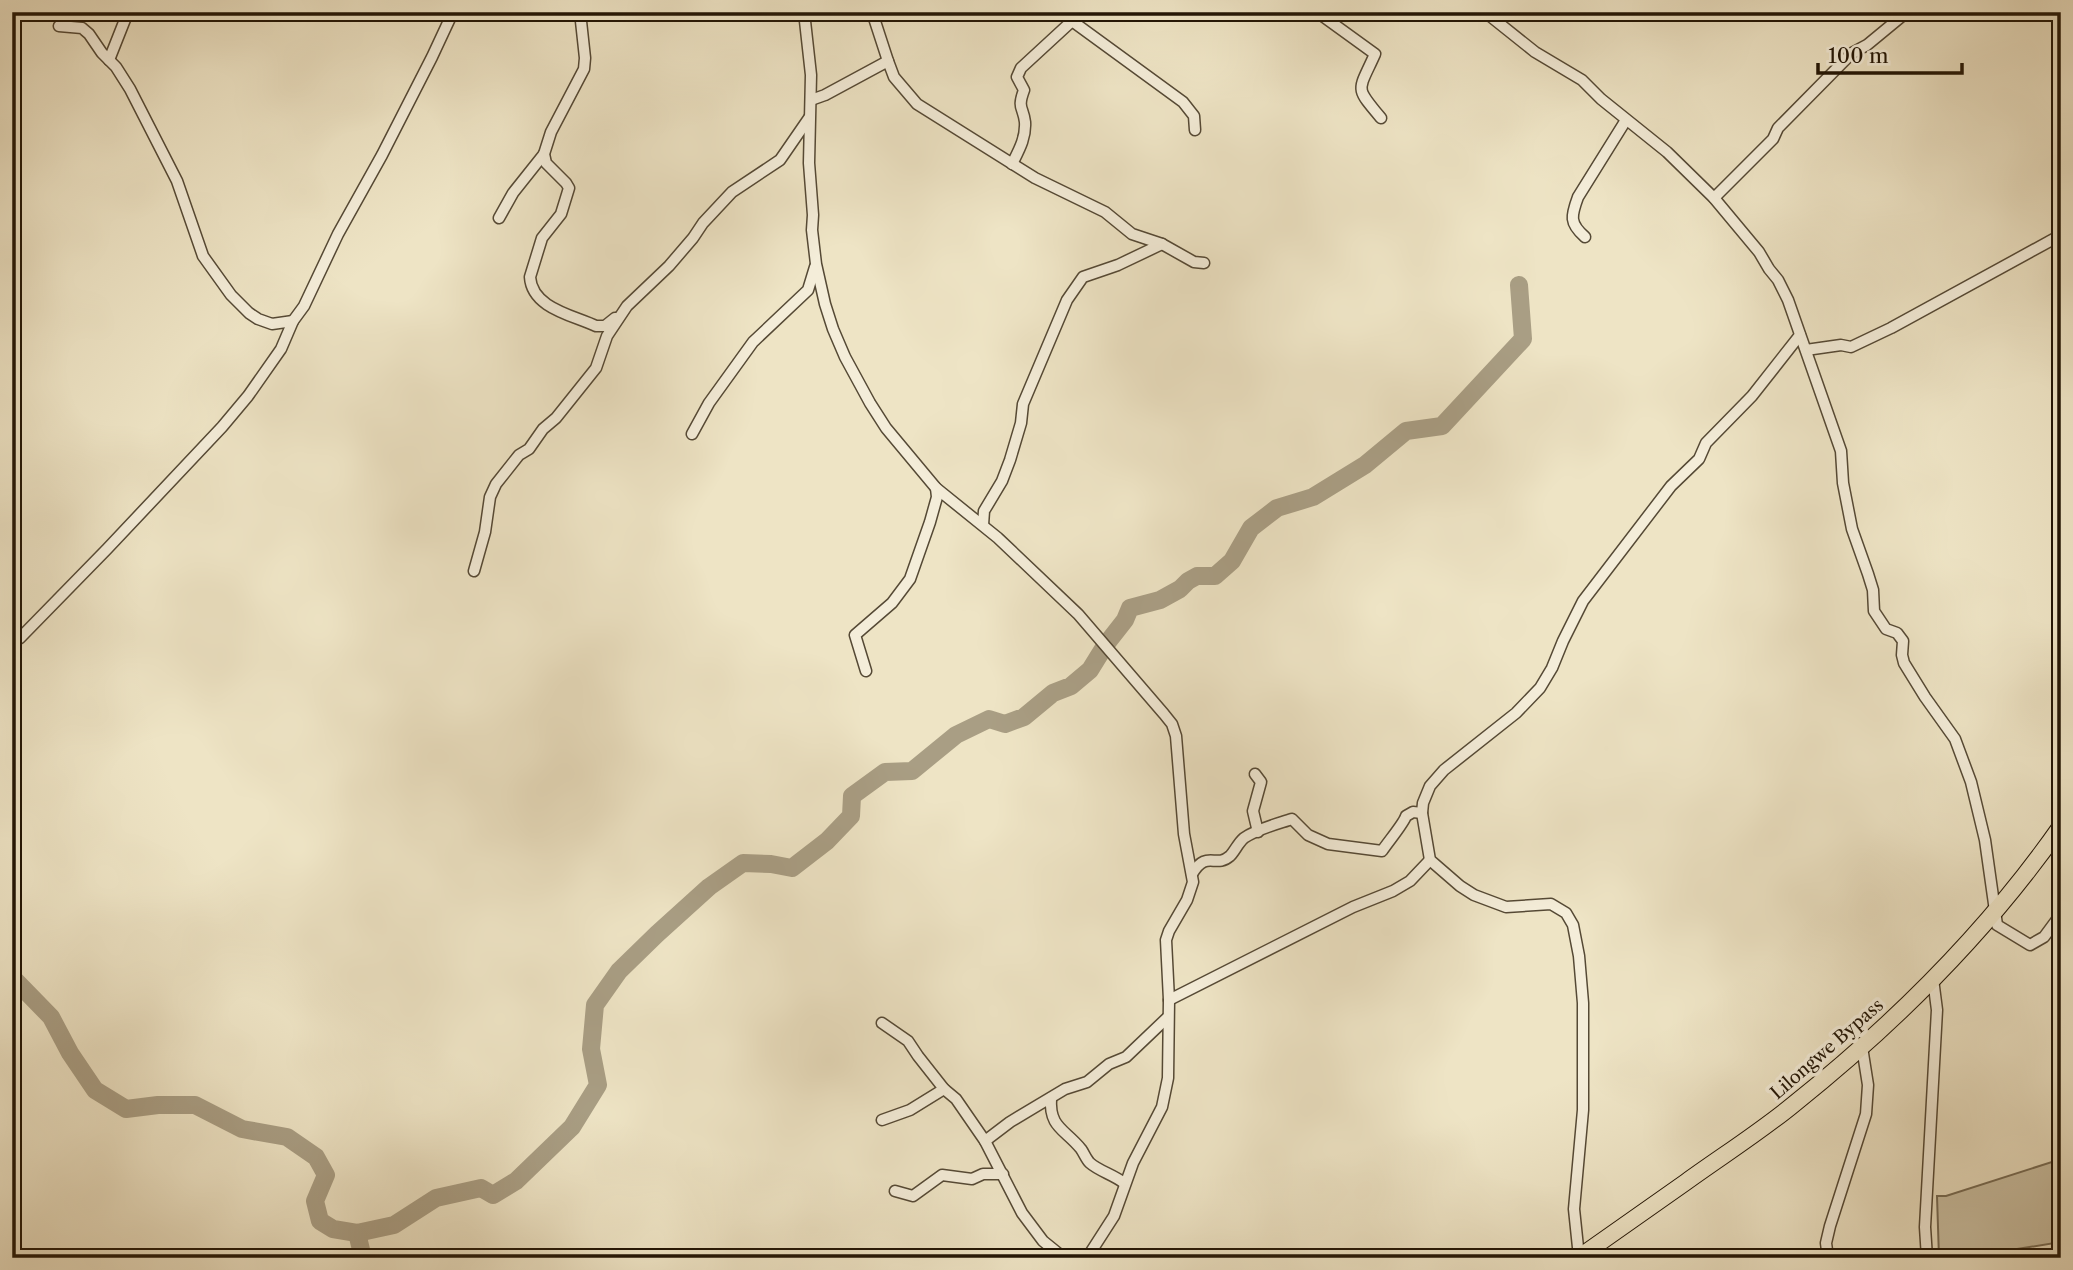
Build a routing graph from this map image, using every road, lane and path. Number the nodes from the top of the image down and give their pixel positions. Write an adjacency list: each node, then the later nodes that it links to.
1 (128, 12): 12 (street)
2 (453, 12): 29 (street)
3 (580, 12): 19 (street)
4 (804, 12): 14 (street)
5 (872, 12): 13 (street)
6 (1081, 12): 10 (street)
7 (1317, 12): 16 (street)
8 (1485, 12): 17 (street)
9 (1907, 12): 21 (street)
10 (1069, 17): 18 (street); 20 (street)
11 (59, 26): 12 (street)
12 (109, 60): 29 (street)
13 (888, 61): 14 (street); 20 (street)
14 (811, 100): 15 (street)
15 (811, 117): 27 (street); 28 (street)
16 (1381, 118)
17 (1626, 120): 21 (street); 24 (street)
18 (1195, 130)
19 (544, 154): 22 (street); 28 (street)
20 (1012, 164): 25 (street)
21 (1714, 198): 30 (street)
22 (499, 218)
23 (2061, 234): 31 (street)
24 (1585, 237)
25 (1162, 244): 26 (street); 34 (street)
26 (1204, 263)
27 (816, 264): 32 (street); 33 (street)
28 (627, 306): 35 (street)
29 (293, 321): 36 (street)
30 (1800, 335): 31 (street); 39 (street)
31 (1806, 350): 44 (street)
32 (692, 434)
33 (936, 488): 34 (street); 37 (street)
34 (983, 525): 43 (street)
35 (474, 571)
36 (12, 643)
37 (866, 671)
38 (1255, 774): 41 (street)
39 (1422, 813): 41 (street); 42 (street)
40 (2061, 826): 44 (main road, Lilongwe Bypass)
41 (1258, 832): 43 (street)
42 (1430, 860): 47 (street); 58 (street)
43 (1192, 874): 47 (street)
44 (1994, 911): 45 (street); 46 (main road, Lilongwe Bypass)
45 (2061, 914)
46 (1933, 979): 50 (main road, Lilongwe Bypass); 62 (street)
47 (1169, 1000): 48 (street)
48 (1168, 1017): 52 (street); 56 (street)
49 (882, 1023): 51 (street)
50 (1861, 1047): 58 (main road, Lilongwe Bypass); 61 (street)
51 (944, 1089): 53 (street); 54 (street)
52 (1051, 1098): 54 (street); 56 (street)
53 (882, 1120)
54 (985, 1141): 55 (street)
55 (1003, 1174): 57 (street); 59 (street)
56 (1124, 1183): 60 (street)
57 (895, 1191)
58 (1579, 1257)
59 (1064, 1258)
60 (1087, 1258)
61 (1828, 1258)
62 (1927, 1258)

